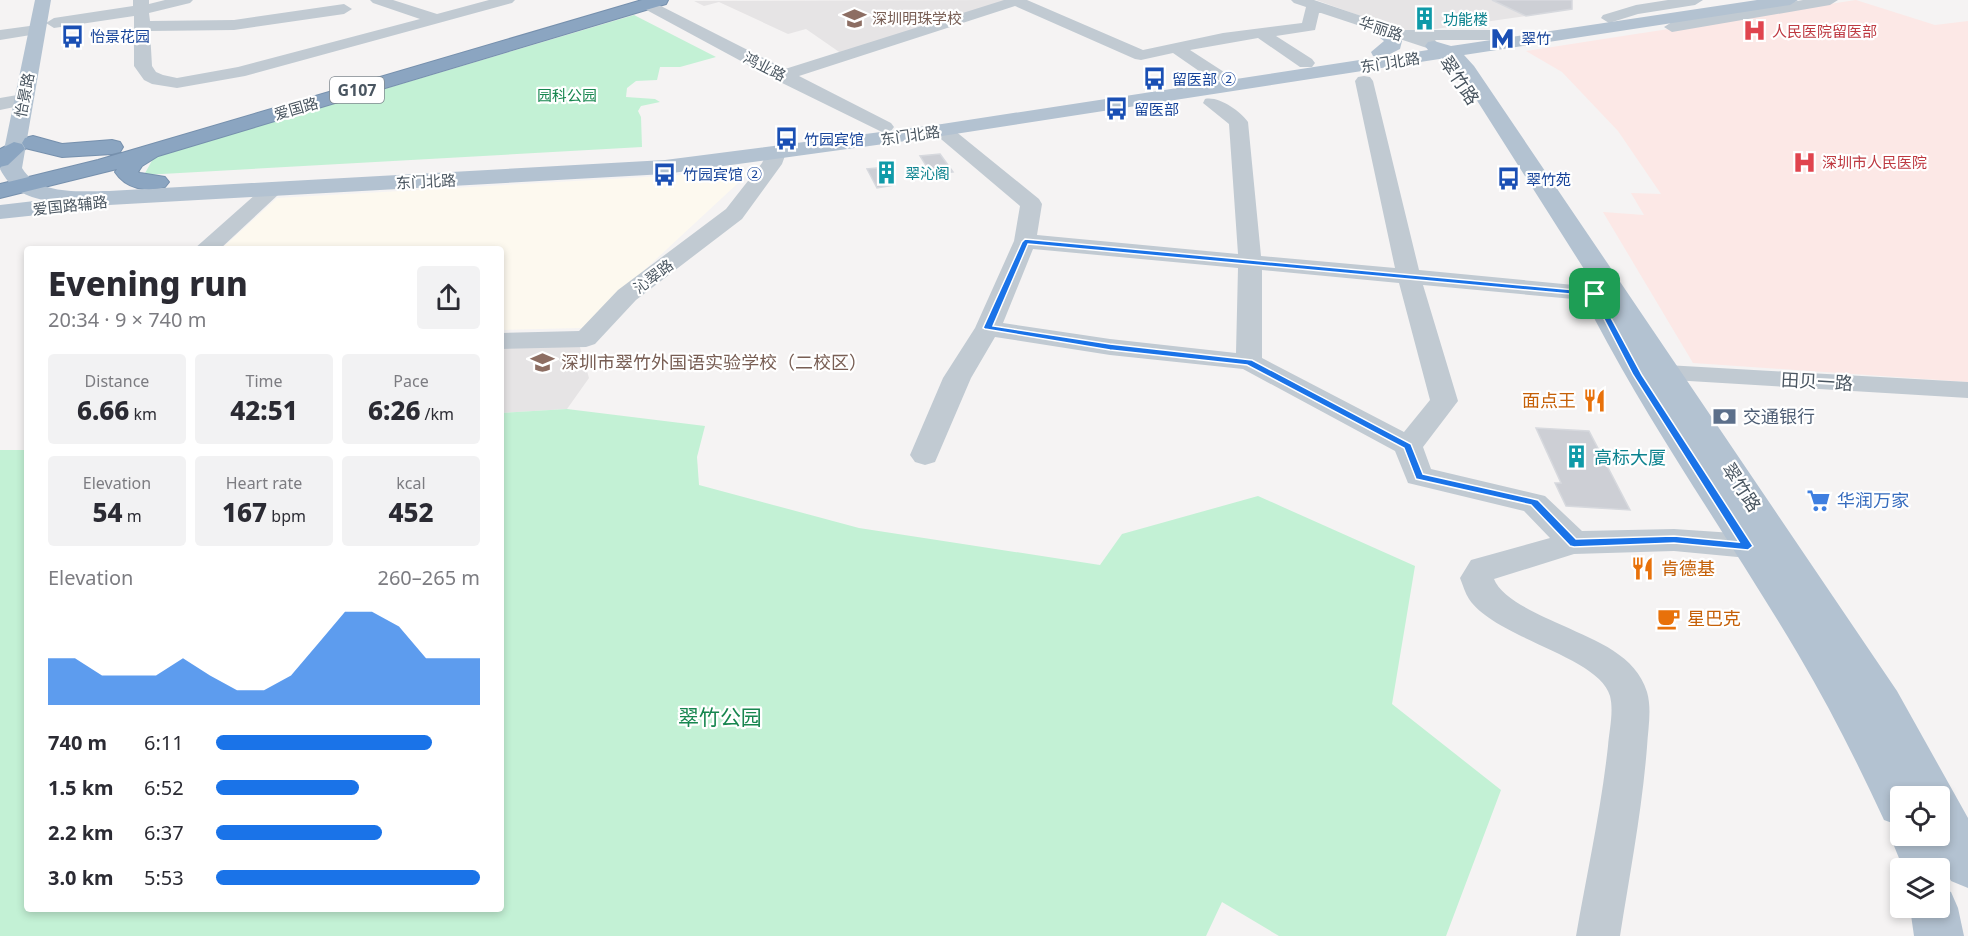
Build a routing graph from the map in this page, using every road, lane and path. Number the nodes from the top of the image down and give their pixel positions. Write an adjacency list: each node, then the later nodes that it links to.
1 (43, 0): 23 (main road, 怡景路)
2 (58, 0): 23 (main road, 怡景路)
3 (185, 0): 17 (street)
4 (316, 0): 22 (street)
5 (378, 0): 20 (street)
6 (447, 0): 16 (street)
7 (507, 0): 16 (street)
8 (1015, 0): 32 (street); 37 (street)
9 (1299, 0): 15 (street, 华丽路)
10 (1695, 0): 19 (street)
11 (1790, 0): 34 (main road, 东门北路)
12 (1830, 0): 25 (street)
13 (646, 1): 37 (street, 鸿业路); 44 (highway, 爱国路 / G107); 46 (highway, 爱国路 / G107)
14 (1729, 1): 19 (main road, 东门北路)
15 (1321, 7): 24 (street, 华丽路); 27 (street)
16 (475, 8): 20 (street)
17 (141, 12): 22 (street); 23 (street); 33 (street)
18 (206, 16): 22 (street)
19 (1609, 18): 29 (main road, 东门北路)
20 (436, 19): 26 (street)
21 (374, 22): 26 (street)
22 (234, 25): 30 (street)
23 (45, 26): 28 (street); 39 (main road, 怡景路); 46 (main road, 怡景路)
24 (1378, 27): 29 (street); 34 (street, 华丽路); 36 (main road)
25 (1672, 27)
26 (394, 30): 33 (street)
27 (1261, 33): 32 (street); 35 (street)
28 (0, 35)
29 (1495, 35): 34 (main road, 东门北路)
30 (267, 37)
31 (288, 45): 33 (street)
32 (1176, 48): 38 (street)
33 (310, 53)
34 (1447, 58): 36 (main road, 东门北路); 36 (main road); 54 (main road, 翠竹路); 58 (main road, 翠竹路)
35 (1306, 63): 36 (main road, 东门北路); 38 (main road, 东门北路)
36 (1375, 65): 43 (main road, 东门北路); 53 (street)
37 (782, 76): 42 (street, 鸿业路)
38 (1218, 76): 42 (main road, 东门北路)
39 (23, 100): 41 (street); 46 (main road, 怡景路)
40 (1212, 103): 52 (street)
41 (0, 104)
42 (884, 127): 47 (main road, 东门北路)
43 (942, 130): 45 (main road, 东门北路); 50 (street)
44 (154, 150): 46 (highway, 爱国路 / G107); 47 (highway)
45 (776, 153): 48 (main road, 东门北路); 56 (street, 沁翠路)
46 (20, 170): 47 (main road, 东门北路)
47 (148, 190): 48 (main road, 东门北路); 49 (main road, 爱国路辅路)
48 (273, 190): 51 (street)
49 (0, 212)
50 (1025, 242): 52 (street); 55 (street)
51 (209, 246)
52 (1250, 262): 53 (street); 57 (street)
53 (1409, 277): 54 (street); 60 (street)
54 (1595, 294): 63 (main road, 翠竹路)
55 (988, 328): 57 (street); 61 (street)
56 (504, 341)
57 (1249, 362): 60 (street)
58 (1666, 373): 59 (street, 田贝一路); 65 (main road, 翠竹路)
59 (1968, 390)
60 (1408, 446): 62 (street)
61 (925, 455)
62 (1574, 543): 63 (street); 69 (street)
63 (1748, 546): 64 (main road, 翠竹路)
64 (1890, 786)
65 (1928, 786)
66 (1950, 829): 67 (main road)
67 (1968, 866)
68 (1936, 918): 70 (main road)
69 (1598, 936)
70 (1939, 936)

